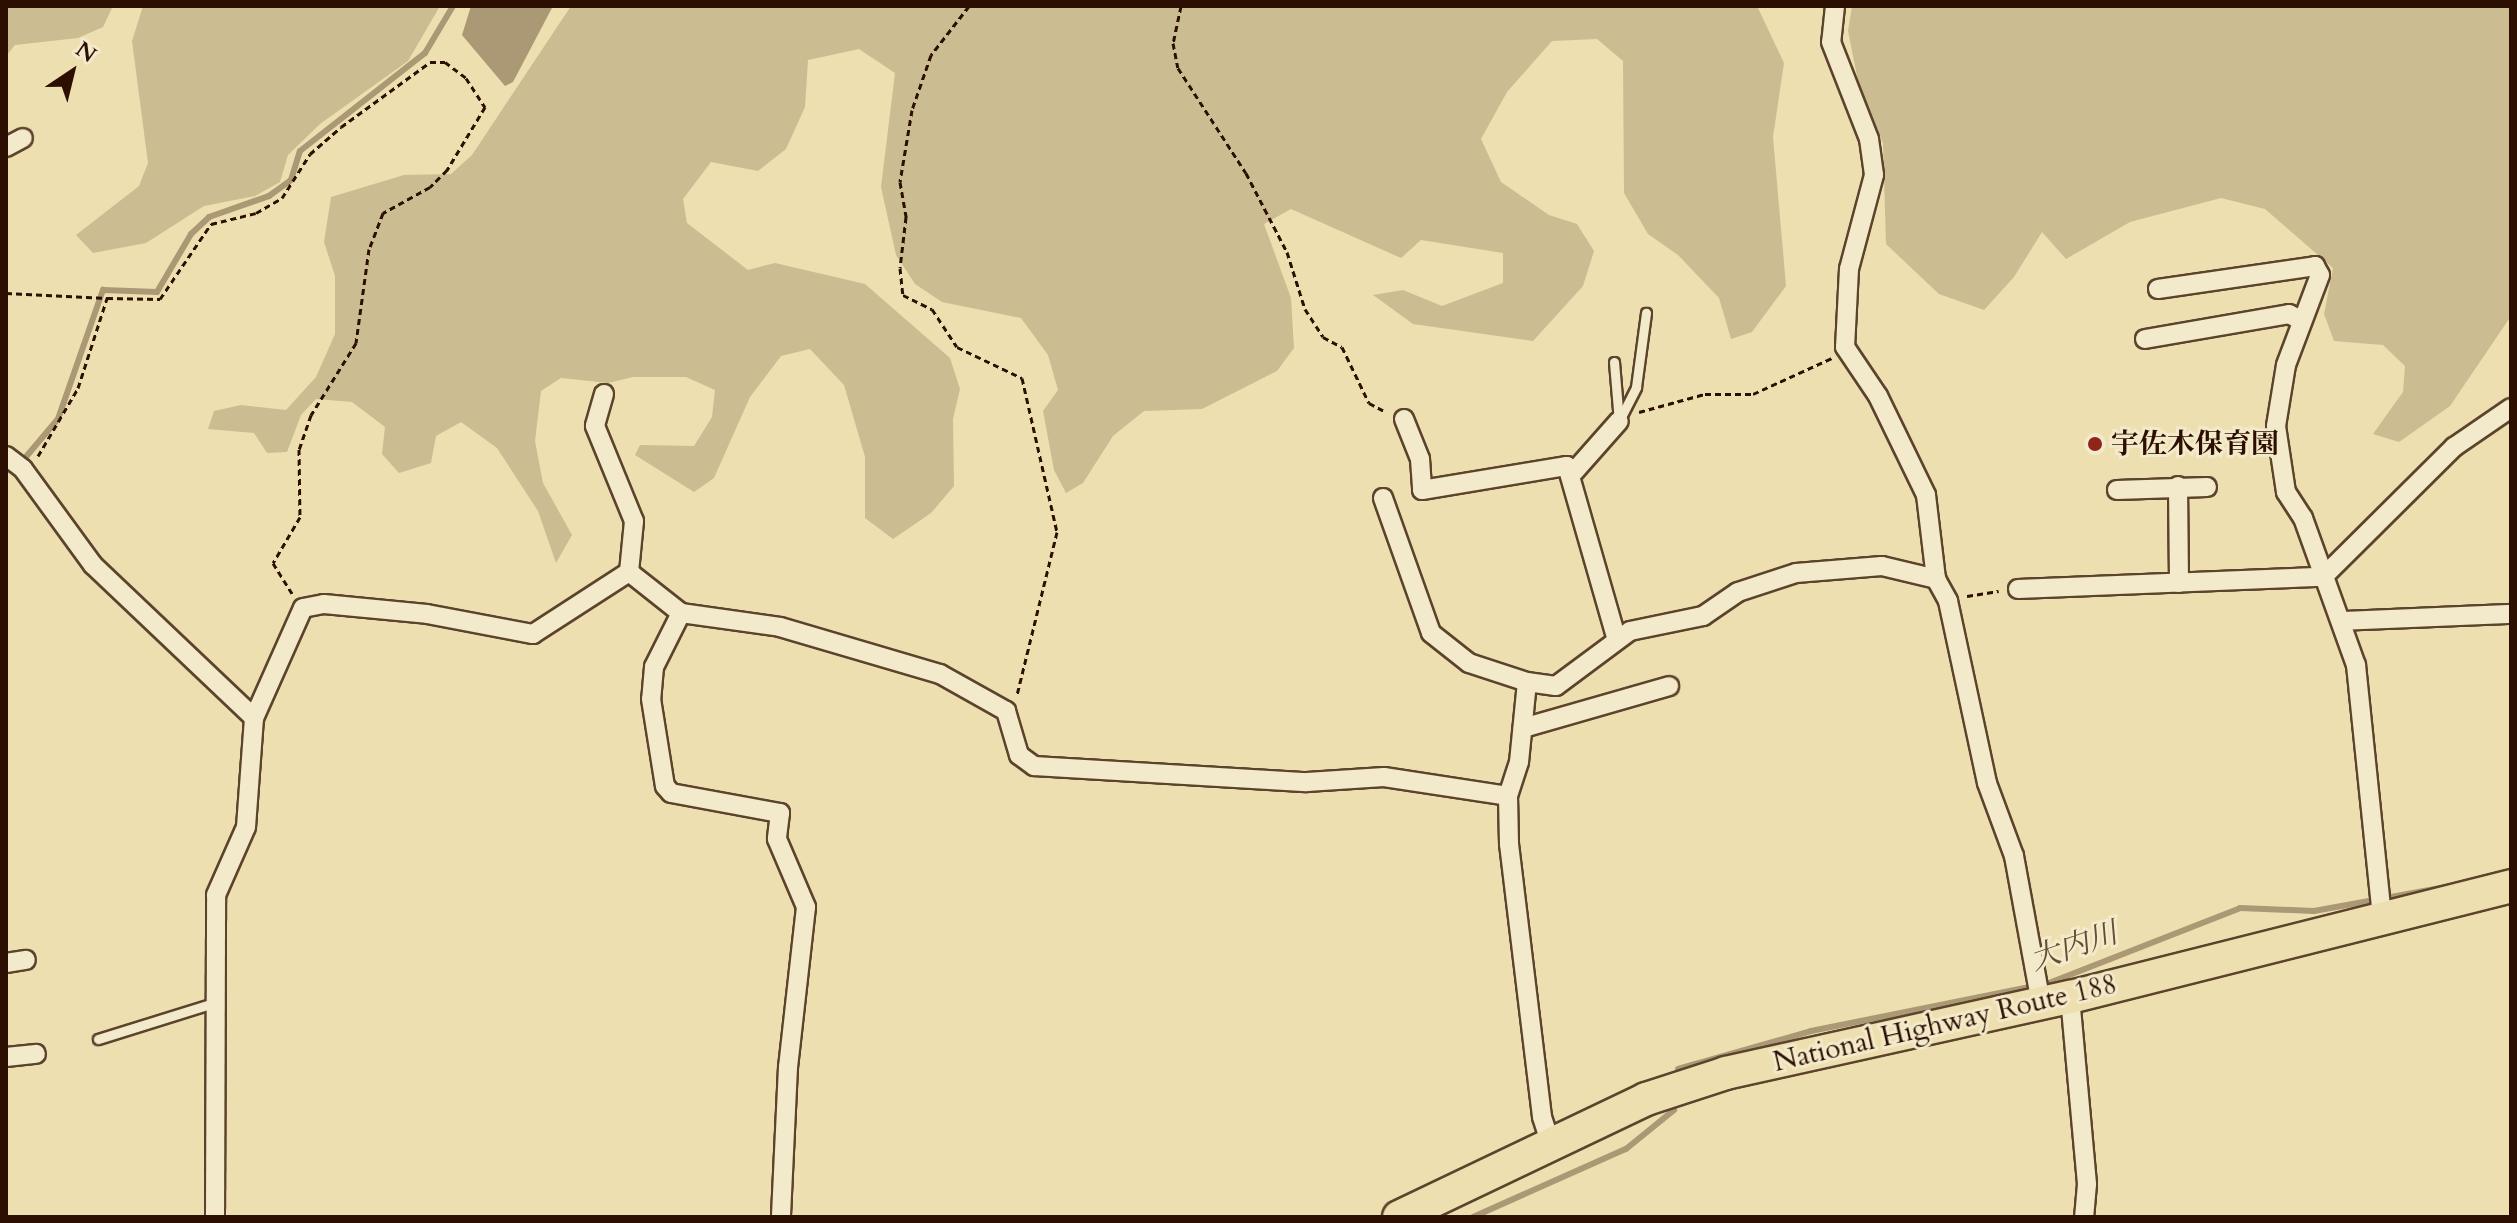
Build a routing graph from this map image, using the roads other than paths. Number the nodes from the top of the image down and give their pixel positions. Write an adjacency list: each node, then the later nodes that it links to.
1 (1835, 6): 19 (street)
2 (2158, 289): 4 (street)
3 (1646, 313): 10 (lane)
4 (2302, 321): 5 (street); 18 (street)
5 (2145, 339)
6 (1614, 362): 10 (lane)
7 (604, 394): 17 (street)
8 (2511, 408): 18 (street)
9 (1404, 419): 12 (street)
10 (1619, 421): 12 (street)
11 (6, 456): 28 (street)
12 (1573, 473): 25 (street)
13 (2178, 486): 14 (street); 15 (street); 20 (street)
14 (2207, 487)
15 (2117, 490)
16 (1383, 498): 26 (street)
17 (629, 572): 22 (street); 28 (street)
18 (2323, 577): 20 (street); 24 (street)
19 (1936, 579): 25 (street); 35 (street)
20 (2179, 583): 21 (street)
21 (2018, 589)
22 (681, 613): 30 (street); 42 (street)
23 (2511, 614): 24 (street)
24 (2341, 621): 32 (street)
25 (1617, 640): 26 (street)
26 (1527, 682): 29 (street)
27 (1669, 686): 29 (street)
28 (254, 718): 36 (street)
29 (1523, 728): 30 (street)
30 (1508, 796): 40 (street)
31 (2511, 886): 32 (highway, National Highway Route 188)
32 (2382, 918): 35 (highway, National Highway Route 188)
33 (26, 960): 34 (street)
34 (6, 963)
35 (2055, 1000): 40 (highway, National Highway Route 188); 44 (street)
36 (220, 1001): 37 (lane); 41 (street)
37 (98, 1039)
38 (36, 1054): 39 (street)
39 (6, 1057)
40 (1551, 1144): 43 (highway, National Highway Route 188)
41 (215, 1217)
42 (781, 1217)
43 (1399, 1217)
44 (2084, 1217)

